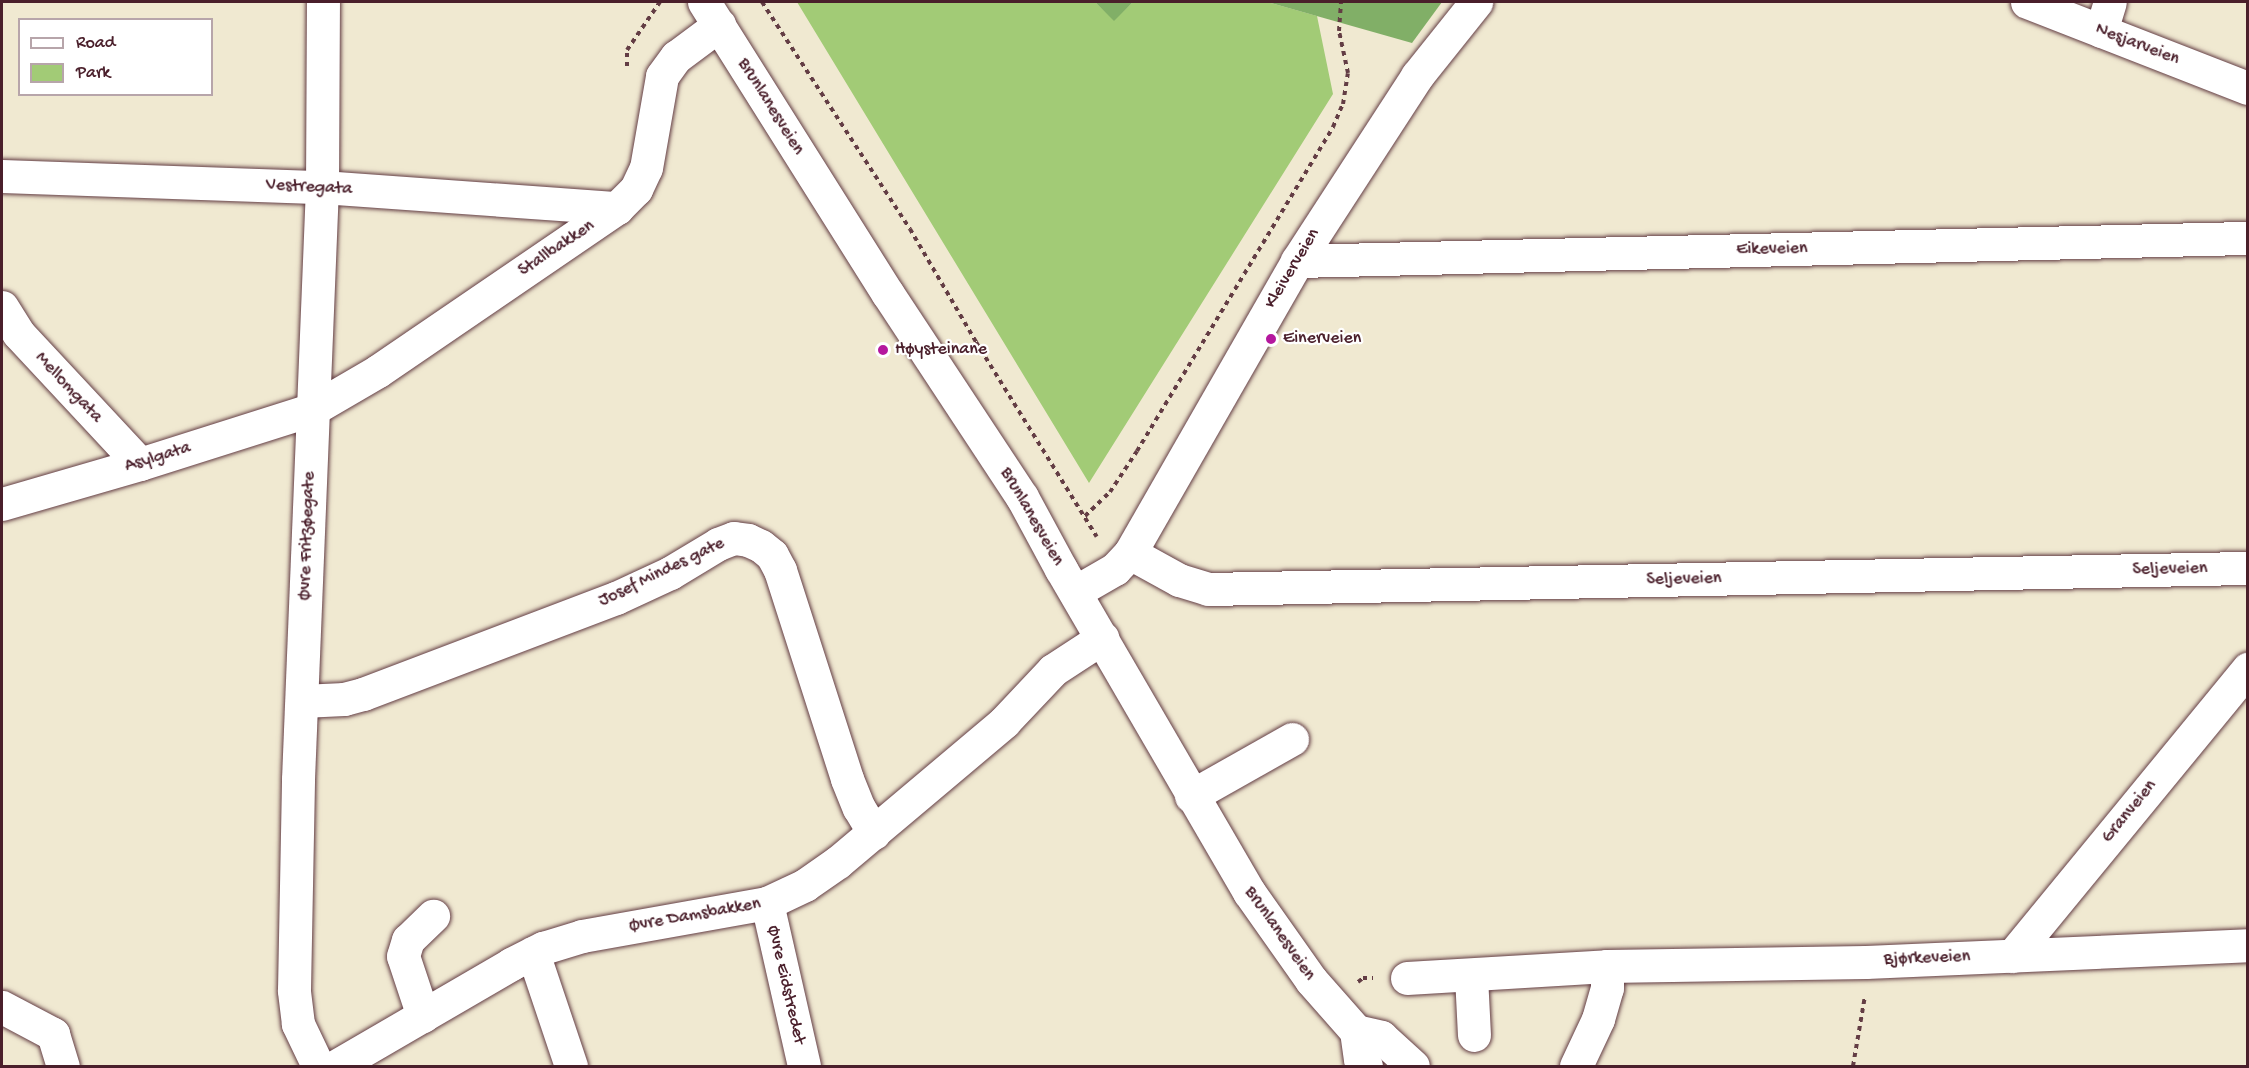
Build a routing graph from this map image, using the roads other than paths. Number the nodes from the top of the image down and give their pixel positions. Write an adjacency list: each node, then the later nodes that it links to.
1 (323, 2): 8 (street, Øvre Fritzøegate)
2 (1476, 2): 11 (street, Kleiverveien)
3 (2027, 2): 5 (street, Nesjarveien)
4 (711, 13): 9 (street, Stallbakken); 18 (street, Brunlanesveien)
5 (2106, 16): 6 (street, Nesjarveien)
6 (2247, 88)
7 (2, 176): 8 (street, Vestregata)
8 (321, 188): 9 (street, Vestregata); 13 (street, Øvre Fritzøegate)
9 (617, 208): 13 (street, Stallbakken)
10 (2247, 238): 11 (street, Eikeveien)
11 (1296, 261): 16 (street, Kleiverveien)
12 (2, 307): 14 (street, Mellomgata)
13 (313, 409): 14 (street, Asylgata); 21 (street, Øvre Fritzøegate)
14 (140, 464): 15 (street, Asylgata)
15 (2, 504)
16 (1130, 553): 17 (street, Seljeveien); 18 (street, Kleiverveien)
17 (2247, 568)
18 (1075, 592): 19 (street, Brunlanesveien)
19 (1102, 638): 23 (street, Brunlanesveien); 24 (street, Øvre Damsbakken)
20 (2247, 669): 29 (street, Granveien)
21 (302, 701): 24 (street, Josef Mindes gate); 38 (street, Øvre Fritzøegate)
22 (1292, 739): 23 (street)
23 (1191, 796): 35 (street, Brunlanesveien)
24 (874, 833): 25 (street, Øvre Damsbakken)
25 (767, 903): 28 (street, Øvre Damsbakken); 41 (street, Øvre Eidstredet)
26 (434, 916): 34 (street)
27 (2247, 945): 29 (street, Bjørkeveien)
28 (533, 953): 34 (street, Øvre Damsbakken); 40 (street)
29 (2012, 956): 30 (street, Bjørkeveien)
30 (1607, 966): 31 (street, Bjørkeveien); 44 (street)
31 (1471, 976): 32 (street, Bjørkeveien); 36 (street)
32 (1407, 978)
33 (2, 1007): 37 (street)
34 (423, 1016): 39 (street, Øvre Damsbakken)
35 (1356, 1031): 42 (street); 43 (street)
36 (1474, 1035)
37 (63, 1066)
38 (318, 1066)
39 (336, 1066)
40 (571, 1066)
41 (804, 1066)
42 (1366, 1066)
43 (1413, 1066)
44 (1576, 1066)

